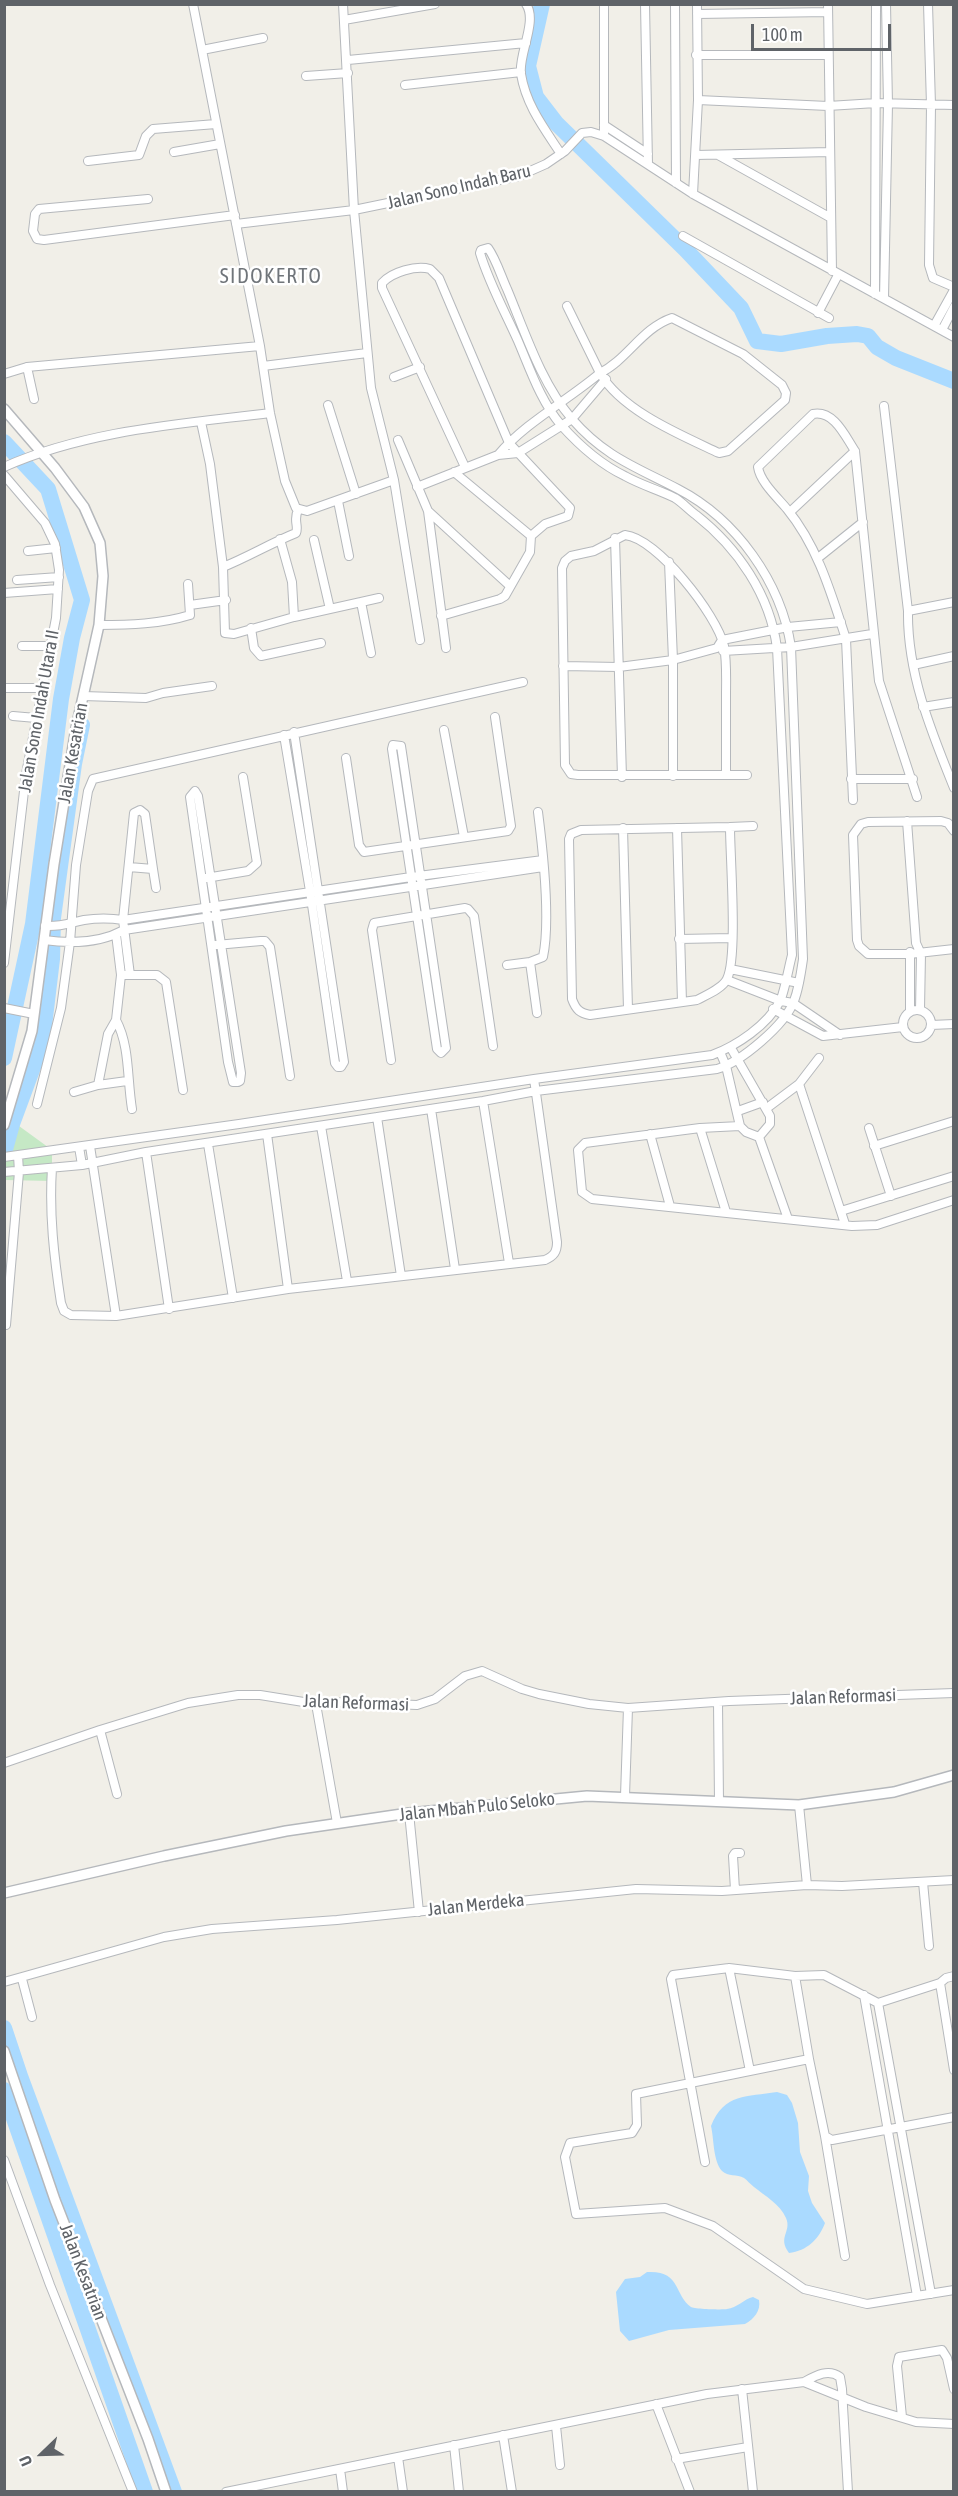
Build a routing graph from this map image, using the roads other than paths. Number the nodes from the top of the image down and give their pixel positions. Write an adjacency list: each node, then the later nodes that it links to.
1 (193, 4): 17 (street)
2 (343, 4): 14 (street)
3 (435, 4): 14 (street)
4 (526, 4): 16 (street)
5 (604, 4): 32 (street)
6 (645, 4): 38 (street)
7 (675, 4): 43 (street)
8 (697, 4): 13 (street)
9 (876, 4): 26 (street)
10 (885, 4): 27 (street)
11 (928, 4): 28 (street)
12 (828, 8): 13 (street); 19 (street)
13 (697, 14): 18 (street)
14 (344, 20): 20 (street)
15 (263, 38): 17 (street)
16 (526, 43): 20 (street); 22 (street)
17 (202, 50): 31 (street)
18 (696, 55): 19 (street); 25 (street)
19 (828, 55): 30 (street)
20 (348, 60): 21 (street)
21 (348, 72): 23 (street); 46 (street)
22 (520, 72): 24 (street); 36 (street)
23 (306, 76)
24 (405, 85)
25 (698, 100): 30 (street); 40 (street)
26 (876, 103): 27 (street); 30 (street); 51 (street)
27 (888, 104): 28 (street); 51 (street)
28 (931, 105): 29 (street); 53 (street)
29 (954, 105)
30 (828, 106): 37 (street)
31 (216, 124): 34 (street); 41 (street)
32 (604, 125): 33 (street); 38 (street)
33 (604, 136): 36 (street, Jalan Sono Indah Baru); 42 (street)
34 (220, 144): 35 (street); 47 (street)
35 (174, 152)
36 (563, 152): 46 (street, Jalan Sono Indah Baru)
37 (830, 152): 39 (street); 48 (street)
38 (648, 154): 42 (street)
39 (717, 154): 40 (street); 48 (street)
40 (696, 155): 44 (street)
41 (88, 161)
42 (648, 164): 43 (street)
43 (676, 183): 44 (street)
44 (693, 194): 52 (street)
45 (148, 199): 47 (street)
46 (354, 210): 49 (street, Jalan Sono Indah Baru); 65 (street)
47 (235, 215): 49 (street)
48 (831, 218): 52 (street)
49 (236, 224): 64 (street)
50 (683, 236): 58 (street)
51 (881, 236): 54 (street); 55 (street)
52 (835, 273): 54 (street); 58 (street)
53 (954, 289): 60 (street)
54 (875, 294): 55 (street)
55 (884, 298): 60 (street)
56 (567, 306): 69 (street)
57 (954, 308): 60 (street)
58 (818, 313): 59 (street)
59 (829, 318)
60 (938, 328): 63 (street)
61 (524, 330): 62 (street); 62 (street); 74 (street)
62 (515, 334): 78 (street)
63 (954, 337)
64 (260, 346): 66 (street); 67 (street)
65 (367, 353): 66 (street); 93 (street)
66 (263, 366): 79 (street)
67 (27, 367): 70 (street); 73 (street)
68 (420, 367): 71 (street); 84 (street); 90 (street)
69 (603, 371): 72 (street); 72 (street); 74 (street)
70 (4, 374)
71 (394, 377)
72 (605, 382): 80 (street)
73 (33, 399)
74 (560, 403): 78 (street); 80 (street)
75 (328, 405): 95 (street)
76 (884, 406): 123 (street)
77 (4, 409): 85 (street, Jalan Kesatrian)
78 (550, 410): 82 (street); 84 (street)
79 (270, 413): 81 (street); 97 (street)
80 (572, 419): 82 (street); 128 (street)
81 (201, 422): 85 (street); 110 (street)
82 (562, 426): 87 (street); 130 (street)
83 (398, 440): 94 (street)
84 (509, 443): 87 (street); 88 (street)
85 (41, 451): 89 (street); 127 (street, Jalan Kesatrian)
86 (855, 451): 99 (street); 99 (street); 100 (street)
87 (518, 453): 88 (street); 101 (street)
88 (498, 456): 90 (street)
89 (5, 467)
90 (465, 467): 91 (street)
91 (454, 472): 94 (street); 101 (street)
92 (4, 475): 105 (street, Jalan Sono Indah Utara II)
93 (394, 480): 95 (street); 133 (street)
94 (417, 487): 98 (street)
95 (356, 494): 96 (street)
96 (338, 501): 97 (street); 107 (street)
97 (298, 510): 103 (street)
98 (428, 511): 114 (street); 124 (street)
99 (790, 512): 108 (street)
100 (863, 522): 108 (street); 131 (street)
101 (531, 536): 114 (street)
102 (615, 538): 109 (street); 147 (street); 148 (street)
103 (280, 539): 110 (street); 125 (street)
104 (314, 540): 122 (street)
105 (56, 548): 106 (street); 111 (street, Jalan Sono Indah Utara II)
106 (28, 551)
107 (349, 556)
108 (818, 558): 126 (street)
109 (669, 562): 134 (street); 145 (street)
110 (224, 567): 118 (street)
111 (59, 577): 112 (street); 115 (street, Jalan Sono Indah Utara II)
112 (17, 580)
113 (188, 584): 121 (street)
114 (510, 586): 124 (street)
115 (58, 589): 116 (street); 137 (street, Jalan Sono Indah Utara II)
116 (4, 593)
117 (379, 598): 119 (street)
118 (225, 600): 121 (street); 129 (street)
119 (361, 602): 122 (street); 142 (street)
120 (954, 602): 123 (street)
121 (190, 605): 127 (street)
122 (330, 609): 125 (street)
123 (908, 610): 146 (street)
124 (441, 616): 139 (street)
125 (294, 617): 129 (street)
126 (841, 622): 128 (street); 132 (street)
127 (99, 625): 153 (street, Jalan Kesatrian)
128 (788, 627): 130 (street); 138 (street)
129 (251, 628): 135 (street)
130 (775, 630): 134 (street); 141 (street)
131 (872, 634): 132 (street); 171 (street)
132 (846, 639): 138 (street); 170 (street)
133 (420, 640)
134 (722, 640): 140 (street); 143 (street)
135 (321, 643)
136 (22, 646): 137 (street)
137 (50, 646): 152 (street, Jalan Sono Indah Utara II)
138 (791, 647): 141 (street); 175 (street)
139 (446, 648)
140 (717, 648): 143 (street); 145 (street)
141 (777, 648): 143 (street); 176 (street)
142 (371, 653)
143 (725, 653): 163 (street)
144 (954, 656): 146 (street)
145 (673, 660): 148 (street); 165 (street)
146 (913, 665): 155 (street)
147 (563, 666): 148 (street); 168 (street)
148 (619, 667): 168 (street)
149 (523, 682): 160 (street)
150 (212, 686): 153 (street)
151 (4, 688): 152 (street)
152 (42, 688): 158 (street, Jalan Sono Indah Utara II)
153 (83, 696): 208 (street, Jalan Kesatrian)
154 (954, 702): 155 (street)
155 (923, 707): 172 (street)
156 (13, 716): 158 (street)
157 (495, 717): 185 (street)
158 (36, 718): 221 (street, Jalan Sono Indah Utara II)
159 (444, 730): 185 (street)
160 (294, 732): 161 (street); 178 (street)
161 (284, 735): 178 (street); 207 (street)
162 (346, 758): 187 (street)
163 (726, 775): 164 (street); 165 (street)
164 (747, 775)
165 (673, 776): 168 (street)
166 (243, 777): 193 (street)
167 (405, 777): 169 (street); 169 (street); 186 (street)
168 (622, 777)
169 (396, 778): 187 (street)
170 (851, 779): 171 (street); 174 (street)
171 (912, 779): 173 (street)
172 (954, 788)
173 (917, 797)
174 (853, 800)
175 (798, 801): 176 (street); 228 (street)
176 (786, 802): 227 (street)
177 (538, 812): 188 (street)
178 (303, 819): 198 (street)
179 (907, 821): 184 (street); 215 (street); 218 (street)
180 (753, 826): 181 (street)
181 (730, 827): 183 (street); 211 (street)
182 (623, 828): 183 (street); 236 (street); 236 (street)
183 (677, 828): 212 (street)
184 (954, 831)
185 (464, 837): 186 (street)
186 (416, 845): 187 (street); 191 (street)
187 (407, 847): 192 (street)
188 (543, 863): 191 (street); 195 (street); 220 (street)
189 (129, 867): 190 (street); 190 (street); 206 (street)
190 (153, 869): 197 (street)
191 (420, 876): 192 (street); 195 (street)
192 (411, 877): 196 (street); 198 (street)
193 (211, 878): 194 (street); 194 (street); 200 (street)
194 (201, 879): 201 (street)
195 (423, 885): 196 (street); 203 (street)
196 (413, 887): 199 (street); 204 (street)
197 (156, 888)
198 (314, 891): 199 (street); 200 (street)
199 (316, 901): 202 (street); 229 (street)
200 (214, 906): 201 (street); 202 (street)
201 (205, 908): 205 (street); 206 (street)
202 (216, 915): 205 (street); 216 (street)
203 (426, 915): 204 (street); 230 (street); 250 (street)
204 (416, 916): 231 (street); 255 (street)
205 (207, 917): 209 (street); 216 (street)
206 (123, 920): 207 (street); 209 (street)
207 (72, 925): 208 (street); 214 (street)
208 (47, 926): 213 (street, Jalan Kesatrian)
209 (124, 930): 210 (street); 225 (street)
210 (116, 934): 214 (street); 224 (street)
211 (732, 938): 212 (street); 223 (street)
212 (680, 939): 233 (street)
213 (46, 940): 214 (street); 240 (street, Jalan Kesatrian)
214 (70, 942): 272 (street)
215 (916, 943): 218 (street); 219 (street)
216 (216, 945): 246 (street); 247 (street); 259 (street)
217 (954, 949): 219 (street)
218 (909, 954): 219 (street); 239 (street)
219 (921, 954): 238 (street)
220 (530, 962): 222 (street); 241 (street)
221 (4, 963)
222 (507, 965)
223 (730, 969): 226 (street); 227 (street)
224 (121, 975): 225 (street); 243 (street)
225 (130, 975): 267 (street)
226 (727, 980): 232 (street); 233 (street)
227 (784, 982): 228 (street); 232 (street)
228 (799, 983): 234 (street)
229 (328, 990): 229 (street)
230 (438, 994): 231 (street); 231 (street)
231 (428, 995)
232 (781, 1001): 234 (street); 237 (street)
233 (682, 1002): 236 (street)
234 (793, 1003): 242 (street); 249 (street)
235 (7, 1008): 240 (street)
236 (628, 1009)
237 (773, 1009): 242 (street); 251 (street)
238 (920, 1010): 239 (street); 245 (street)
239 (910, 1011): 248 (street)
240 (31, 1013): 284 (street, Jalan Kesatrian)
241 (537, 1013)
242 (783, 1016): 249 (street); 254 (street)
243 (116, 1020): 262 (street); 265 (street)
244 (954, 1024): 245 (street)
245 (932, 1025): 248 (street)
246 (232, 1026): 247 (street); 247 (street)
247 (223, 1027)
248 (903, 1027): 249 (street)
249 (840, 1035)
250 (493, 1046)
251 (731, 1048): 252 (street); 254 (street)
252 (720, 1052): 256 (street); 257 (street)
253 (819, 1058): 264 (street)
254 (740, 1059): 257 (street); 273 (street)
255 (391, 1060)
256 (643, 1065): 258 (street); 261 (street)
257 (726, 1066): 261 (street); 278 (street)
258 (576, 1074): 260 (street); 266 (street)
259 (290, 1076)
260 (534, 1078): 263 (street); 268 (street)
261 (644, 1079): 266 (street)
262 (127, 1081): 265 (street); 276 (street)
263 (519, 1081): 270 (street); 274 (street)
264 (799, 1084): 273 (street); 310 (street)
265 (98, 1086): 269 (street)
266 (578, 1086): 268 (street)
267 (183, 1090)
268 (536, 1090): 270 (street); 314 (street)
269 (74, 1092)
270 (521, 1093): 271 (street)
271 (483, 1101): 277 (street); 314 (street)
272 (37, 1104)
273 (765, 1105): 278 (street); 293 (street)
274 (356, 1106): 275 (street); 280 (street)
275 (341, 1108): 282 (street); 283 (street)
276 (132, 1109)
277 (430, 1109): 279 (street); 315 (street)
278 (738, 1111): 287 (street)
279 (377, 1117): 280 (street); 316 (street)
280 (358, 1120): 282 (street)
281 (954, 1121): 297 (street)
282 (344, 1122): 286 (street)
283 (239, 1124): 285 (street); 292 (street)
284 (4, 1125)
285 (230, 1125): 294 (street); 296 (street)
286 (321, 1126): 290 (street); 317 (street)
287 (741, 1126): 288 (street); 293 (street)
288 (700, 1128): 291 (street); 311 (street)
289 (869, 1128): 297 (street)
290 (267, 1134): 292 (street); 318 (street)
291 (650, 1134): 309 (street); 309 (street)
292 (242, 1137): 294 (street)
293 (759, 1137): 312 (street)
294 (233, 1139): 295 (street)
295 (208, 1144): 299 (street); 319 (street)
296 (90, 1146): 298 (street); 301 (street)
297 (874, 1146): 307 (street)
298 (79, 1147): 300 (street); 302 (street)
299 (146, 1152): 301 (street); 320 (street)
300 (11, 1156): 305 (street)
301 (93, 1162): 302 (street); 321 (street)
302 (82, 1165): 303 (street)
303 (52, 1168): 305 (street); 321 (street)
304 (6, 1172): 305 (street)
305 (19, 1172): 322 (street)
306 (954, 1176): 307 (street)
307 (891, 1196): 310 (street)
308 (954, 1200): 313 (street)
309 (670, 1206): 311 (street)
310 (841, 1211): 313 (street)
311 (726, 1212): 312 (street)
312 (788, 1219): 313 (street)
313 (845, 1224)
314 (509, 1263): 315 (street)
315 (455, 1269): 316 (street)
316 (401, 1276): 317 (street)
317 (347, 1281): 318 (street)
318 (288, 1288): 319 (street)
319 (233, 1298): 320 (street)
320 (169, 1309): 321 (street)
321 (116, 1316)
322 (6, 1325)
323 (954, 1693): 324 (street, Jalan Reformasi)
324 (718, 1702): 326 (street, Jalan Reformasi); 332 (street)
325 (316, 1704): 326 (street, Jalan Reformasi); 327 (street, Jalan Reformasi); 335 (street)
326 (628, 1708): 331 (street)
327 (100, 1730): 328 (street, Jalan Reformasi); 330 (street)
328 (4, 1763)
329 (954, 1775): 333 (street, Jalan Mbah Pulo Seloko)
330 (117, 1794)
331 (625, 1796): 332 (street, Jalan Mbah Pulo Seloko); 334 (street, Jalan Mbah Pulo Seloko)
332 (719, 1802): 333 (street, Jalan Mbah Pulo Seloko)
333 (799, 1805): 339 (street)
334 (409, 1813): 335 (street, Jalan Mbah Pulo Seloko); 342 (street)
335 (338, 1823): 341 (street, Jalan Mbah Pulo Seloko)
336 (740, 1853): 340 (street)
337 (954, 1880): 338 (street, Jalan Merdeka)
338 (923, 1882): 339 (street, Jalan Merdeka); 343 (street)
339 (807, 1885): 340 (street, Jalan Merdeka)
340 (735, 1890): 342 (street, Jalan Merdeka)
341 (4, 1893)
342 (418, 1912): 347 (street, Jalan Merdeka)
343 (929, 1946)
344 (729, 1968): 345 (street); 356 (street); 357 (street)
345 (795, 1976): 350 (street); 354 (street)
346 (954, 1976): 349 (street)
347 (22, 1979): 348 (street, Jalan Merdeka); 352 (street)
348 (4, 1982)
349 (940, 1983): 351 (street); 355 (street)
350 (864, 1995): 351 (street); 360 (street)
351 (878, 2002): 359 (street)
352 (32, 2017)
353 (4, 2051): 384 (street, Jalan Kesatrian)
354 (808, 2059): 356 (street); 361 (street)
355 (954, 2070)
356 (750, 2071): 357 (street)
357 (690, 2083): 363 (street); 367 (street)
358 (954, 2117): 359 (street)
359 (901, 2127): 360 (street); 366 (street)
360 (887, 2129): 361 (street); 367 (street)
361 (825, 2136): 364 (street)
362 (4, 2160): 383 (street)
363 (705, 2162)
364 (845, 2256)
365 (954, 2290): 366 (street)
366 (931, 2294): 367 (street)
367 (917, 2296)
368 (804, 2382): 369 (street); 371 (street); 371 (street)
369 (742, 2389): 372 (street); 378 (street)
370 (954, 2389): 373 (street)
371 (843, 2398): 373 (street); 392 (street)
372 (656, 2404): 375 (street); 380 (street)
373 (902, 2417): 374 (street)
374 (954, 2424)
375 (556, 2426): 376 (street); 381 (street)
376 (503, 2435): 377 (street); 389 (street)
377 (454, 2445): 379 (street); 388 (street)
378 (748, 2447): 380 (street); 391 (street)
379 (398, 2457): 382 (street); 387 (street)
380 (676, 2459): 390 (street)
381 (560, 2464)
382 (340, 2469): 385 (street); 386 (street)
383 (134, 2492)
384 (166, 2492)
385 (226, 2492)
386 (343, 2492)
387 (403, 2492)
388 (459, 2492)
389 (512, 2492)
390 (690, 2492)
391 (753, 2492)
392 (848, 2492)

